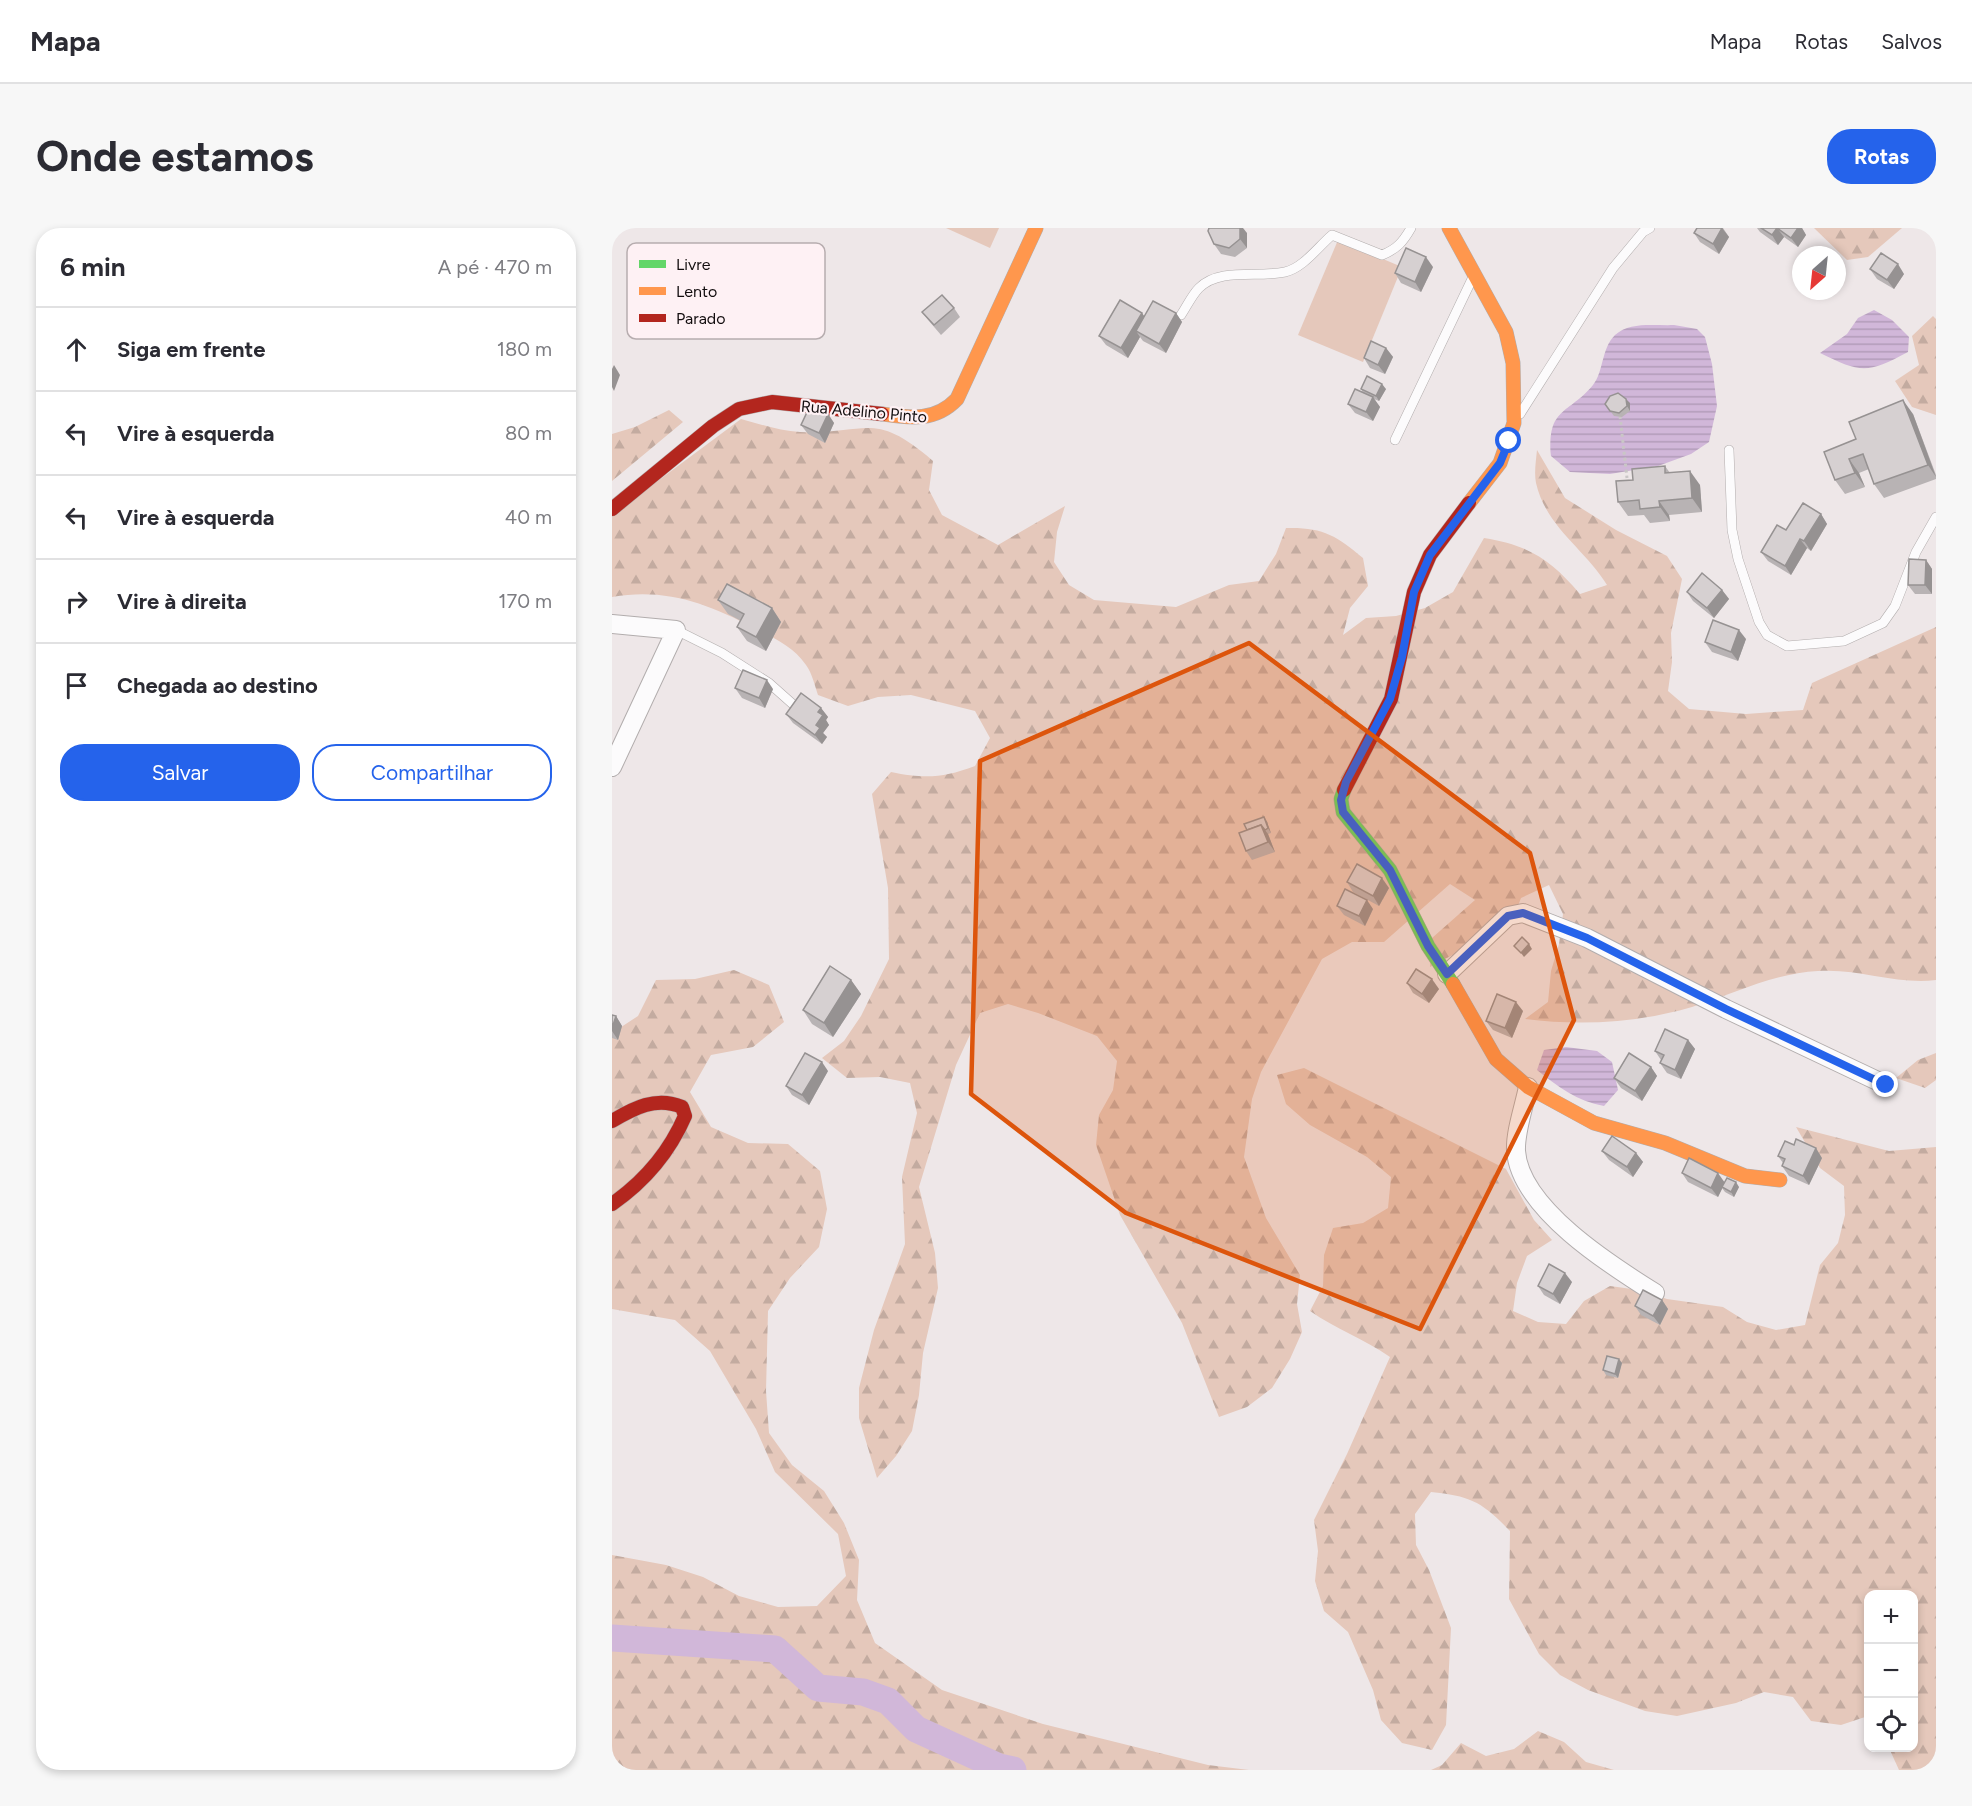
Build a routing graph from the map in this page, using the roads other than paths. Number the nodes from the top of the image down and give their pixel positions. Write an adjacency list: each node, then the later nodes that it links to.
1 (1036, 228): 11 (street, Rua Adelino Pinto)
2 (1411, 228): 5 (lane)
3 (1449, 228): 6 (street)
4 (1650, 228): 8 (lane)
5 (1329, 232): 7 (lane)
6 (1474, 275): 8 (street); 9 (lane)
7 (1181, 315)
8 (1514, 423): 17 (street)
9 (1395, 440)
10 (1728, 450): 12 (lane)
11 (612, 509)
12 (1936, 517)
13 (612, 624): 14 (street)
14 (676, 630): 15 (lane); 16 (street)
15 (796, 707)
16 (612, 767)
17 (1447, 974): 18 (street); 19 (street)
18 (1886, 1085)
19 (1528, 1087): 21 (street); 23 (street)
20 (612, 1121): 22 (street)
21 (1780, 1180)
22 (612, 1204)
23 (1655, 1293)

